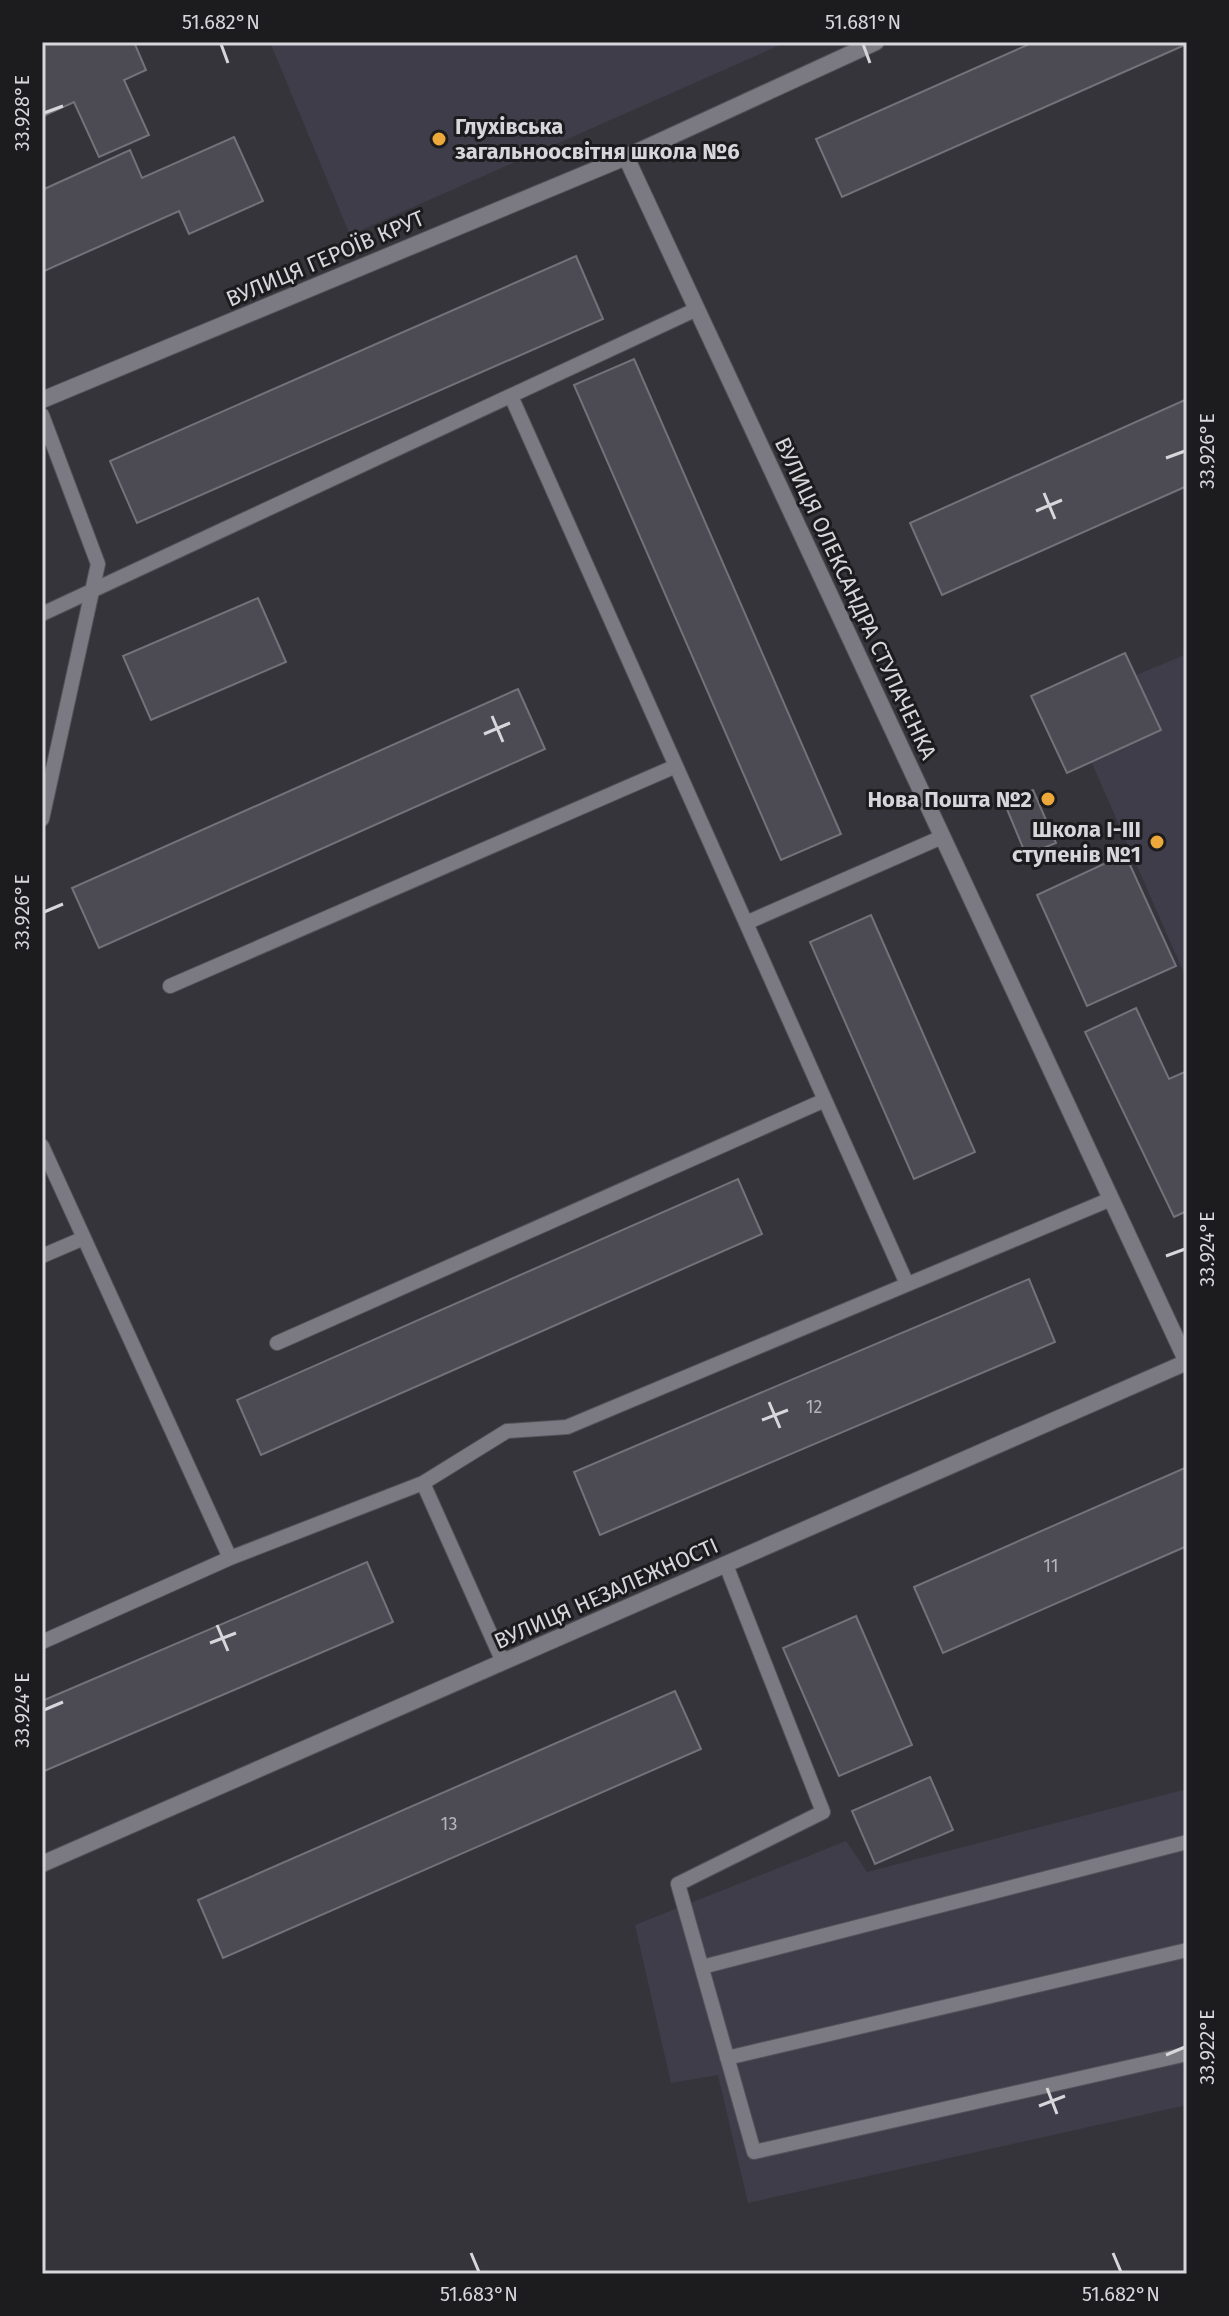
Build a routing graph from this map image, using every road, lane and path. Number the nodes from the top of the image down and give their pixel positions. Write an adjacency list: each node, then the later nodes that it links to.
1 (876, 42): 2 (street, ВУЛИЦЯ ГЕРОЇВ КРУТ)
2 (626, 157): 3 (street, ВУЛИЦЯ ОЛЕКСАНДРА СТУПАЧЕНКА); 5 (street, ВУЛИЦЯ ГЕРОЇВ КРУТ)
3 (697, 309): 4 (lane); 11 (street, ВУЛИЦЯ ОЛЕКСАНДРА СТУПАЧЕНКА)
4 (511, 396): 7 (lane); 9 (lane)
5 (42, 400)
6 (42, 415): 7 (lane)
7 (91, 593): 8 (lane); 10 (lane)
8 (42, 614)
9 (676, 766): 12 (lane); 13 (lane)
10 (42, 819)
11 (942, 837): 12 (lane); 16 (street, ВУЛИЦЯ ОЛЕКСАНДРА СТУПАЧЕНКА)
12 (746, 923): 14 (lane)
13 (170, 986)
14 (825, 1100): 19 (lane); 20 (lane)
15 (42, 1146): 17 (lane)
16 (1111, 1199): 19 (lane); 21 (street, ВУЛИЦЯ ОЛЕКСАНДРА СТУПАЧЕНКА)
17 (84, 1238): 18 (lane); 23 (lane)
18 (42, 1256)
19 (907, 1284): 22 (lane)
20 (277, 1343)
21 (1187, 1362): 24 (street, ВУЛИЦЯ НЕЗАЛЕЖНОСТІ)
22 (423, 1483): 23 (lane); 26 (lane)
23 (230, 1558): 25 (lane)
24 (726, 1565): 26 (street, ВУЛИЦЯ НЕЗАЛЕЖНОСТІ); 30 (lane)
25 (42, 1642)
26 (503, 1662): 28 (street, ВУЛИЦЯ НЕЗАЛЕЖНОСТІ)
27 (1187, 1842): 30 (lane)
28 (42, 1864)
29 (1187, 1950): 32 (lane)
30 (702, 1967): 32 (lane)
31 (1187, 2054): 32 (lane)
32 (727, 2058)

